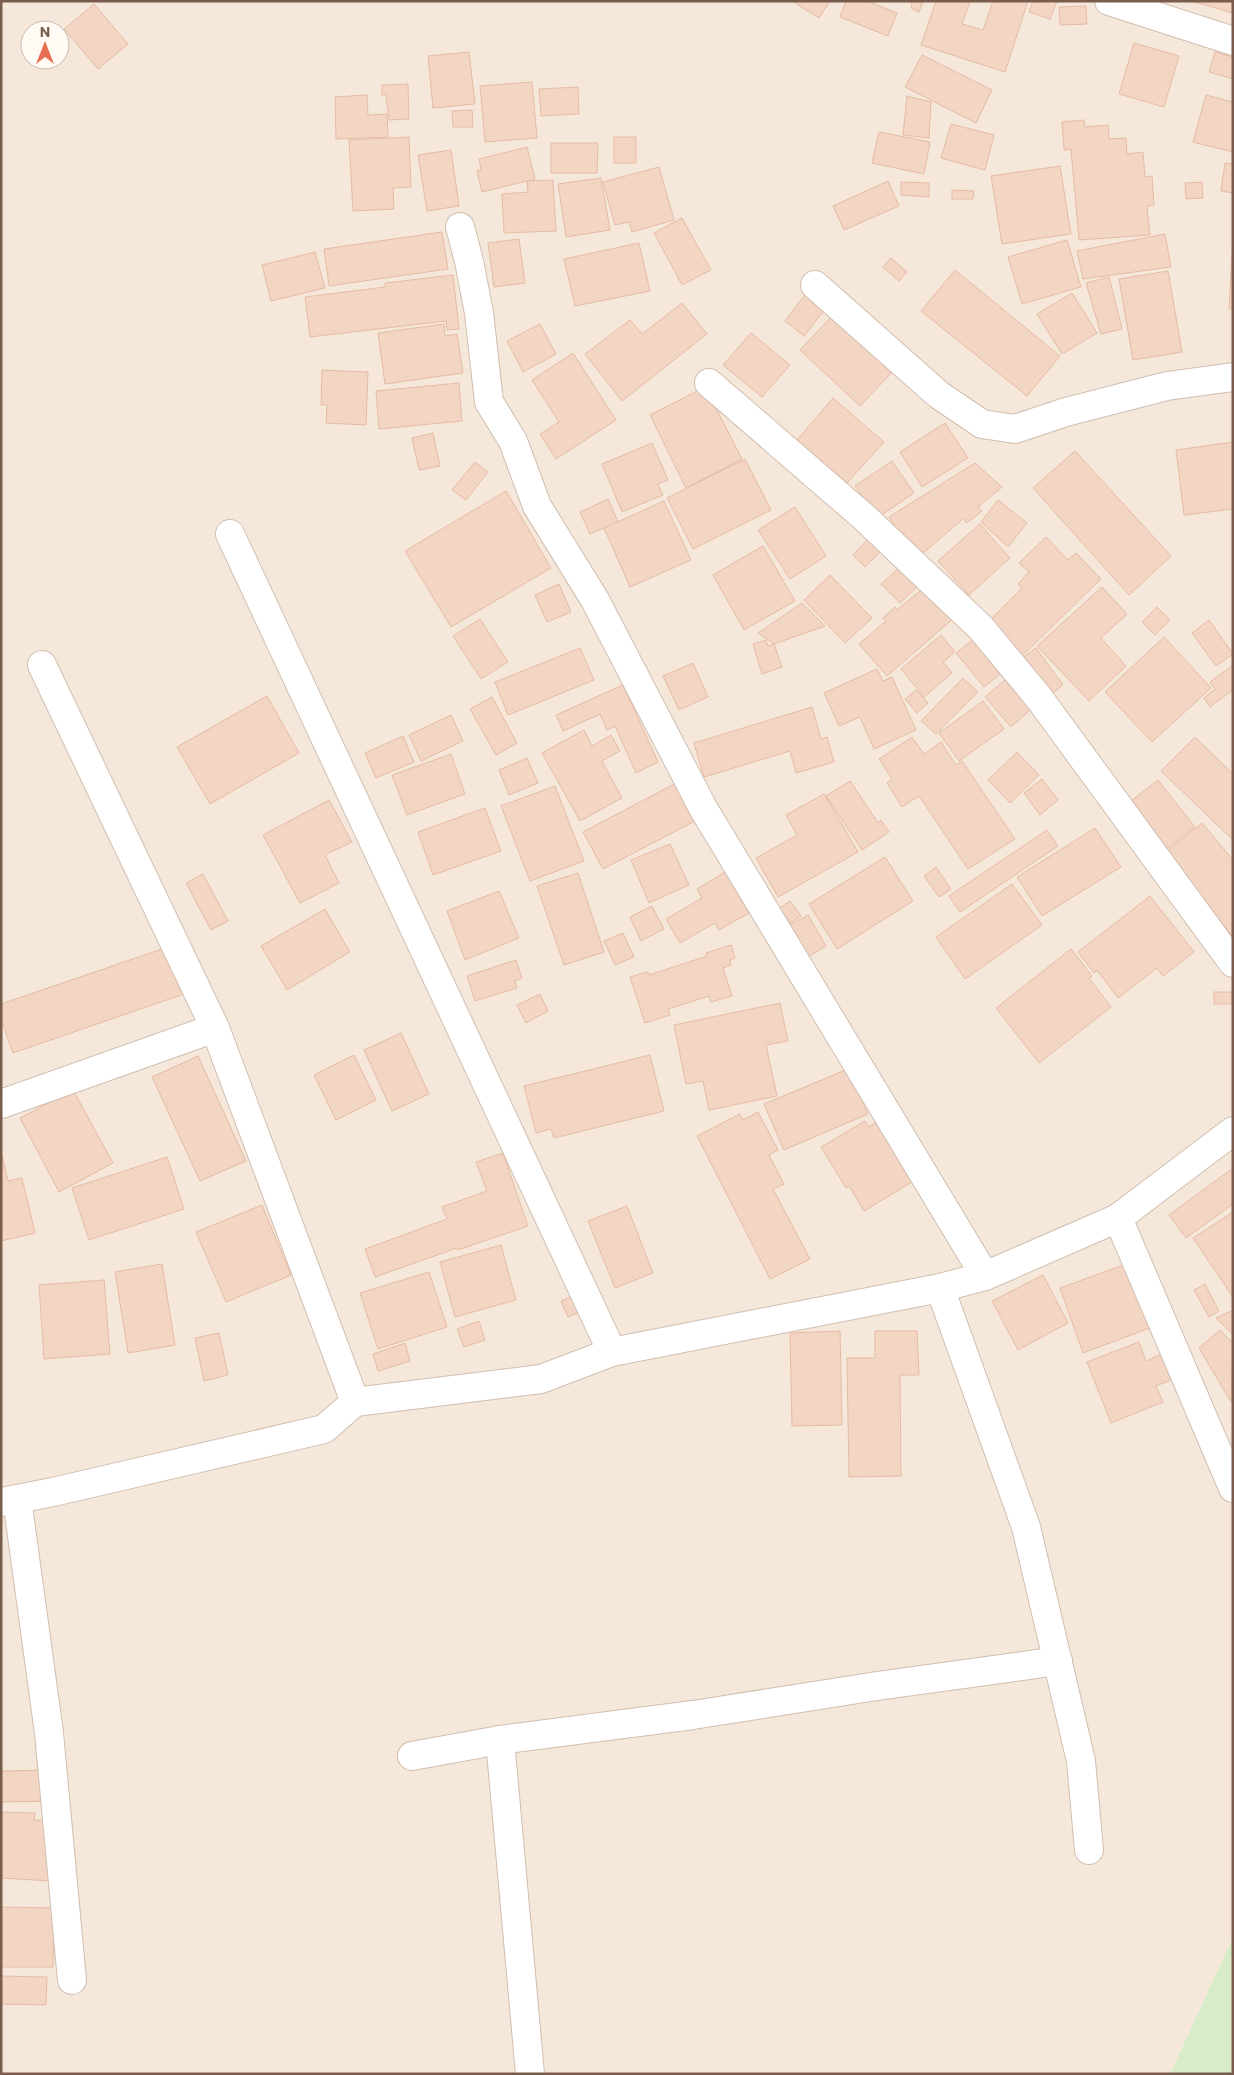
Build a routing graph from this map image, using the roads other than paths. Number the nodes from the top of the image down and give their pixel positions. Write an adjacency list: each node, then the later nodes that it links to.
1 (1109, 1): 2 (street)
2 (1233, 40)
3 (460, 227): 14 (street)
4 (815, 285): 5 (street)
5 (1233, 377)
6 (709, 384): 9 (street)
7 (230, 534): 16 (street)
8 (42, 665): 10 (street)
9 (1233, 963)
10 (215, 1028): 11 (street); 17 (street)
11 (1, 1104)
12 (1233, 1131): 13 (street)
13 (1118, 1218): 14 (street); 18 (street)
14 (985, 1276): 15 (street)
15 (940, 1288): 16 (street); 20 (street)
16 (612, 1352): 17 (street)
17 (355, 1402): 19 (street)
18 (1233, 1488)
19 (9, 1501): 24 (street)
20 (1058, 1661): 21 (street); 23 (street)
21 (500, 1740): 22 (street); 25 (street)
22 (412, 1756)
23 (1089, 1850)
24 (72, 1980)
25 (530, 2074)

